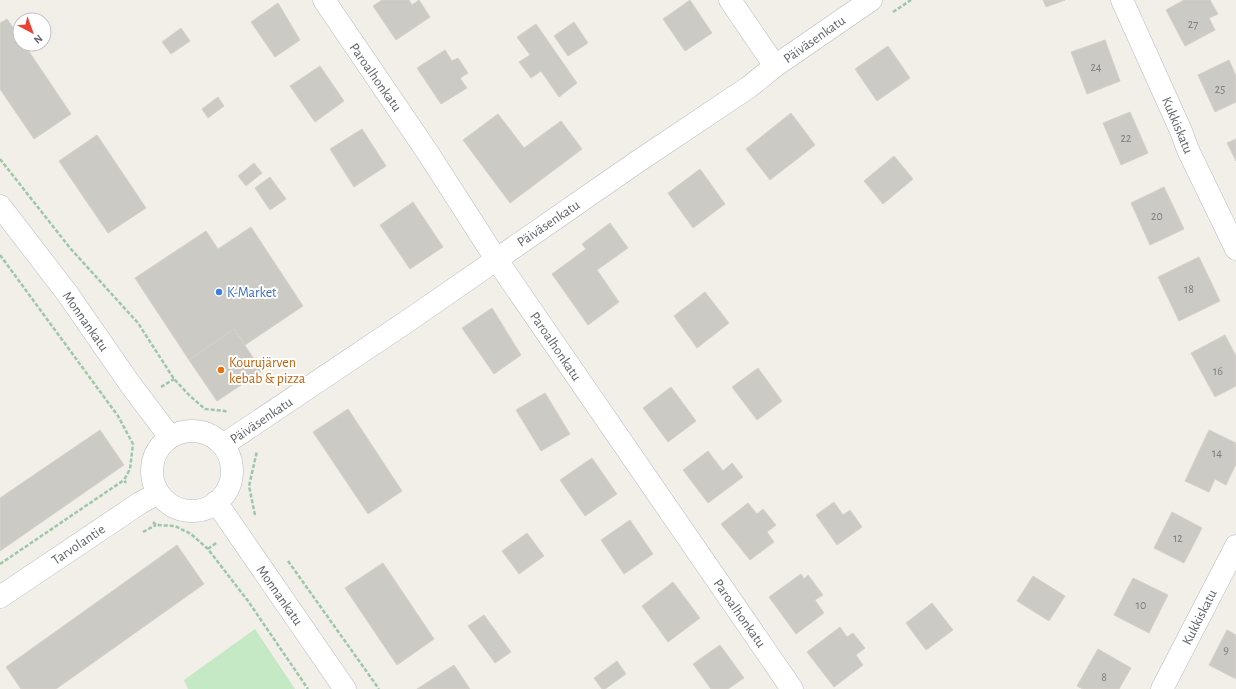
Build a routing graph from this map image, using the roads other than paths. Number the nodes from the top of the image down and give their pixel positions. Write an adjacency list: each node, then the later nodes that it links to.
1 (324, 0): 8 (street, Paroalhonkatu)
2 (730, 0): 5 (street)
3 (871, 0): 5 (street, Päiväsenkatu)
4 (1122, 0): 7 (street, Kukkiskatu)
5 (776, 66): 8 (street, Päiväsenkatu)
6 (0, 206): 9 (street, Monnankatu)
7 (1236, 249)
8 (496, 259): 10 (street, Päiväsenkatu); 16 (street, Paroalhonkatu)
9 (170, 437): 10 (street); 11 (street)
10 (223, 446): 12 (street)
11 (158, 493): 12 (street); 14 (street, Tarvolantie)
12 (216, 502): 15 (street, Monnankatu)
13 (1236, 546): 17 (street, Kukkiskatu)
14 (0, 597)
15 (345, 689)
16 (792, 689)
17 (1162, 689)

